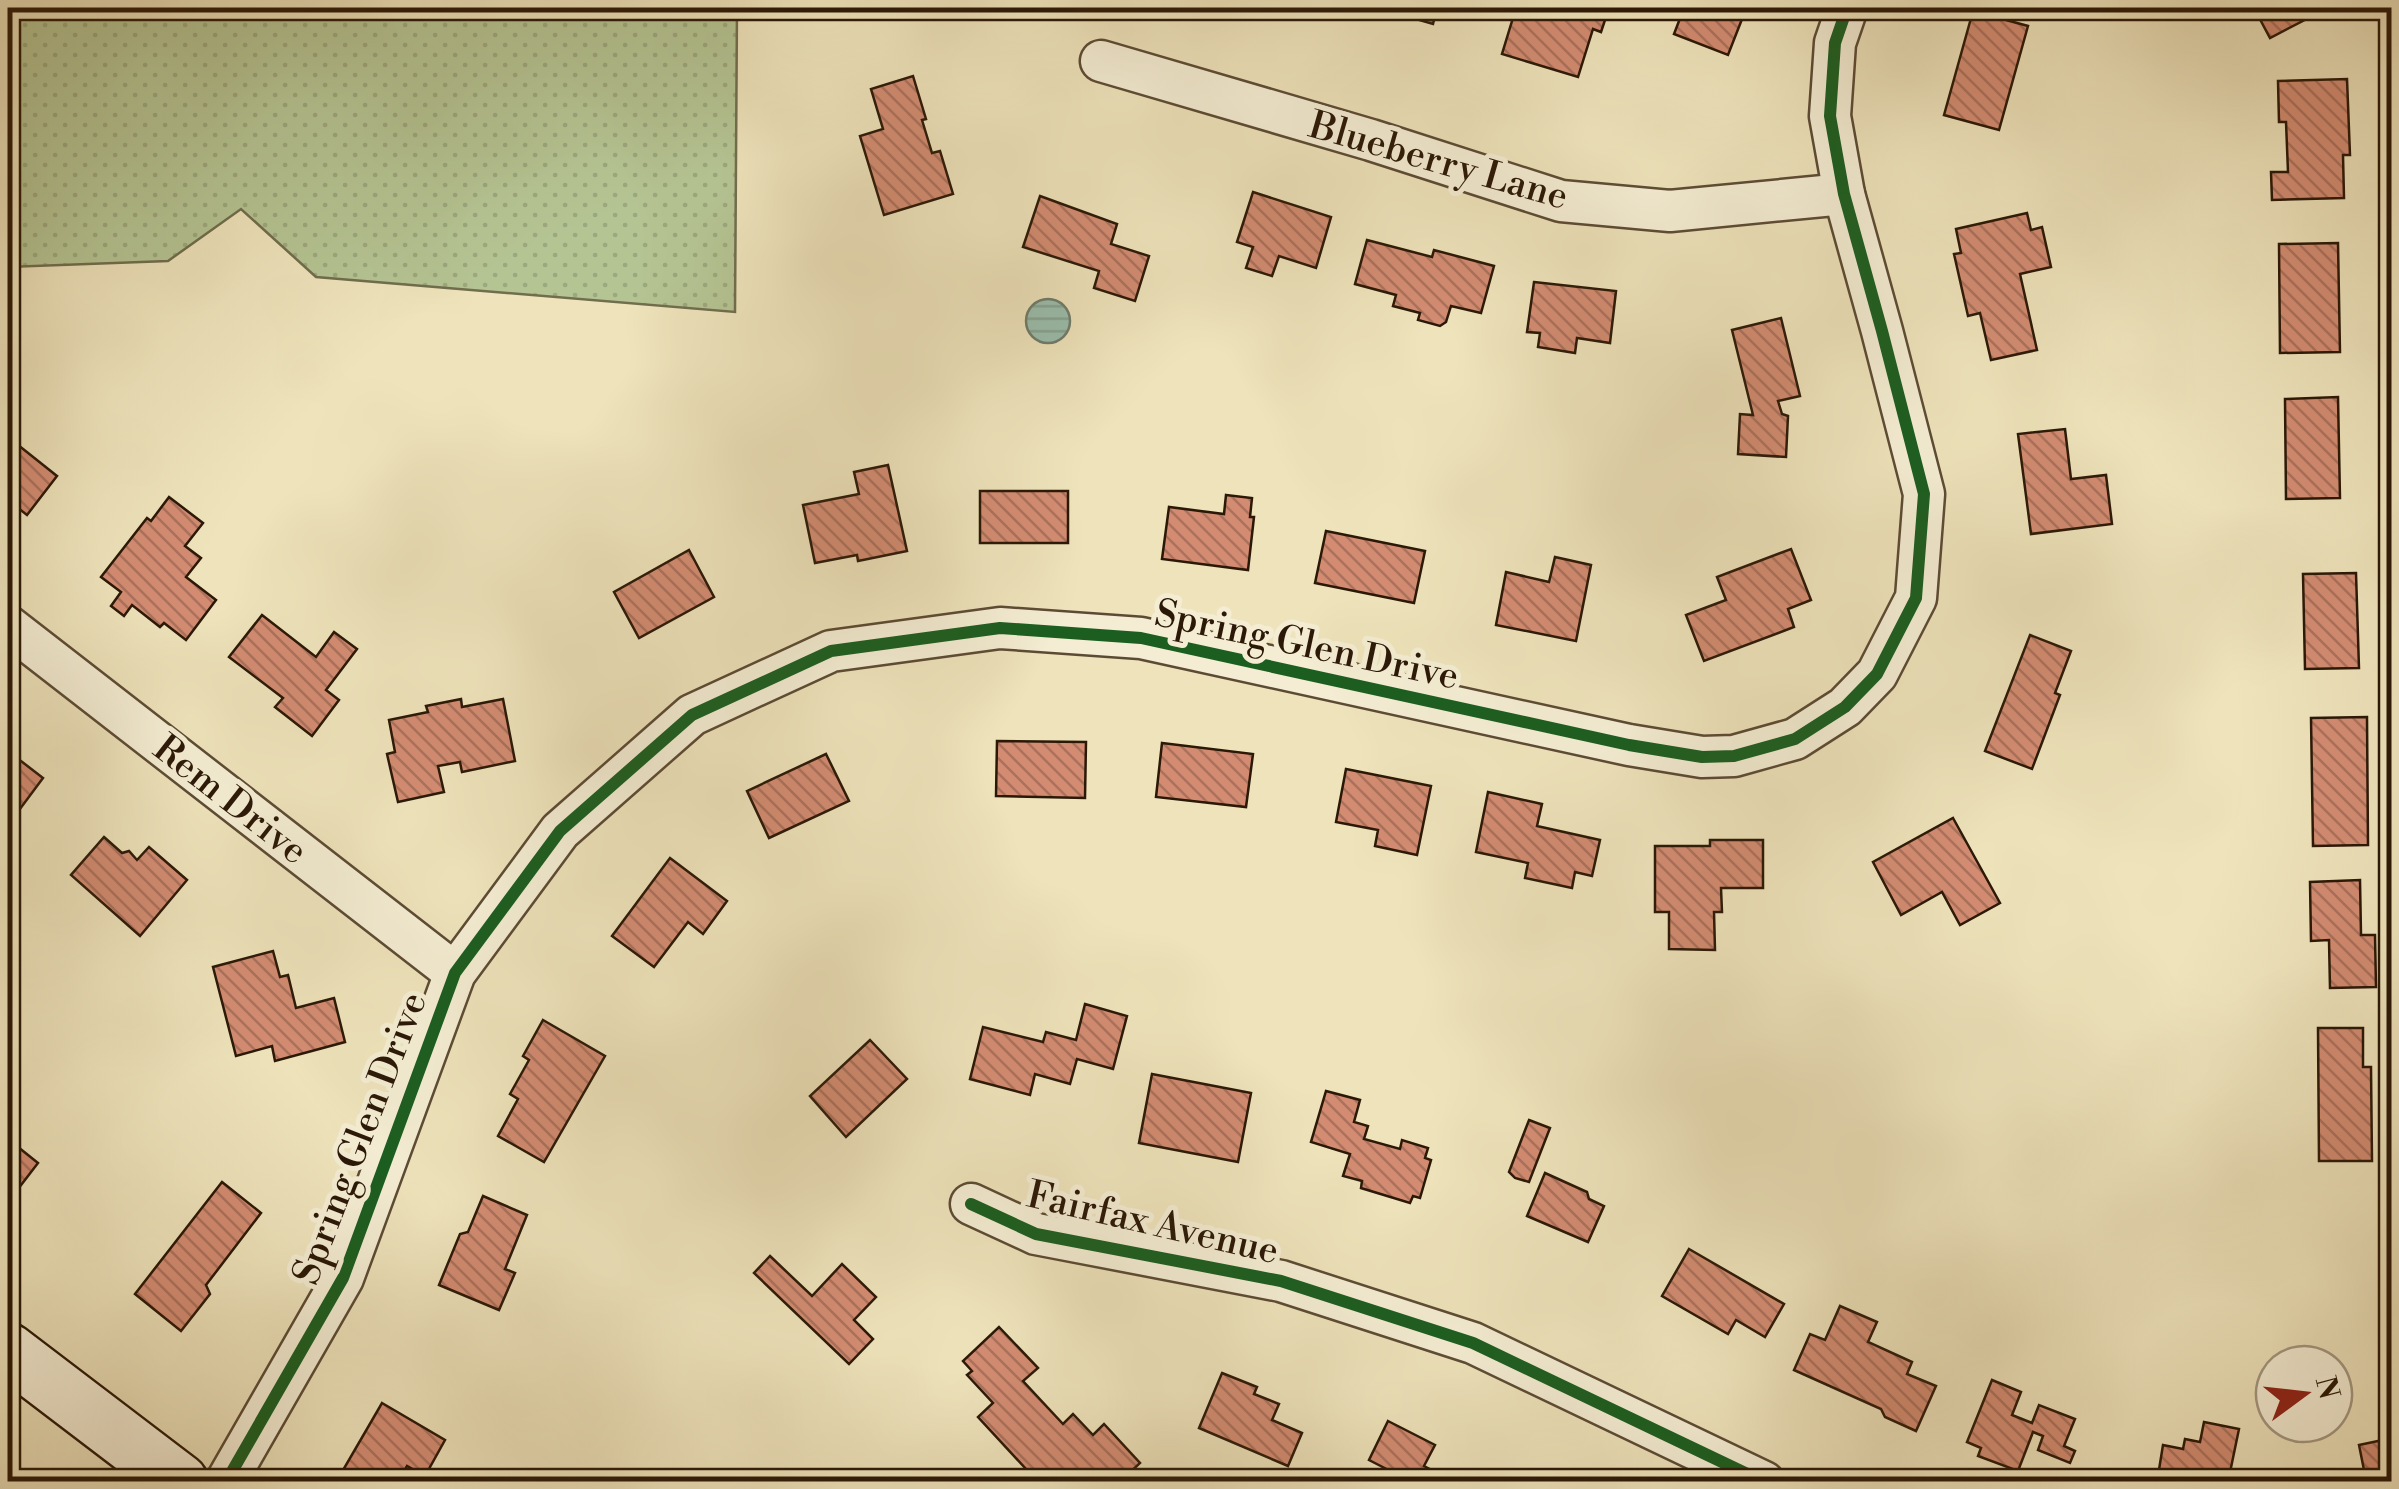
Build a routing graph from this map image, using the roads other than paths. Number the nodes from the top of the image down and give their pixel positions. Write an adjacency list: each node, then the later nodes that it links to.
1 (1847, 8): 3 (street, Spring Glen Drive)
2 (1101, 61): 3 (street, Blueberry Lane)
3 (1844, 194): 5 (street, Spring Glen Drive)
4 (8, 626): 5 (street, Rem Drive)
5 (455, 973): 9 (street, Spring Glen Drive)
6 (971, 1204): 10 (street, Fairfax Avenue)
7 (8, 1350): 8 (street)
8 (180, 1482)
9 (226, 1482)
10 (1764, 1482)

